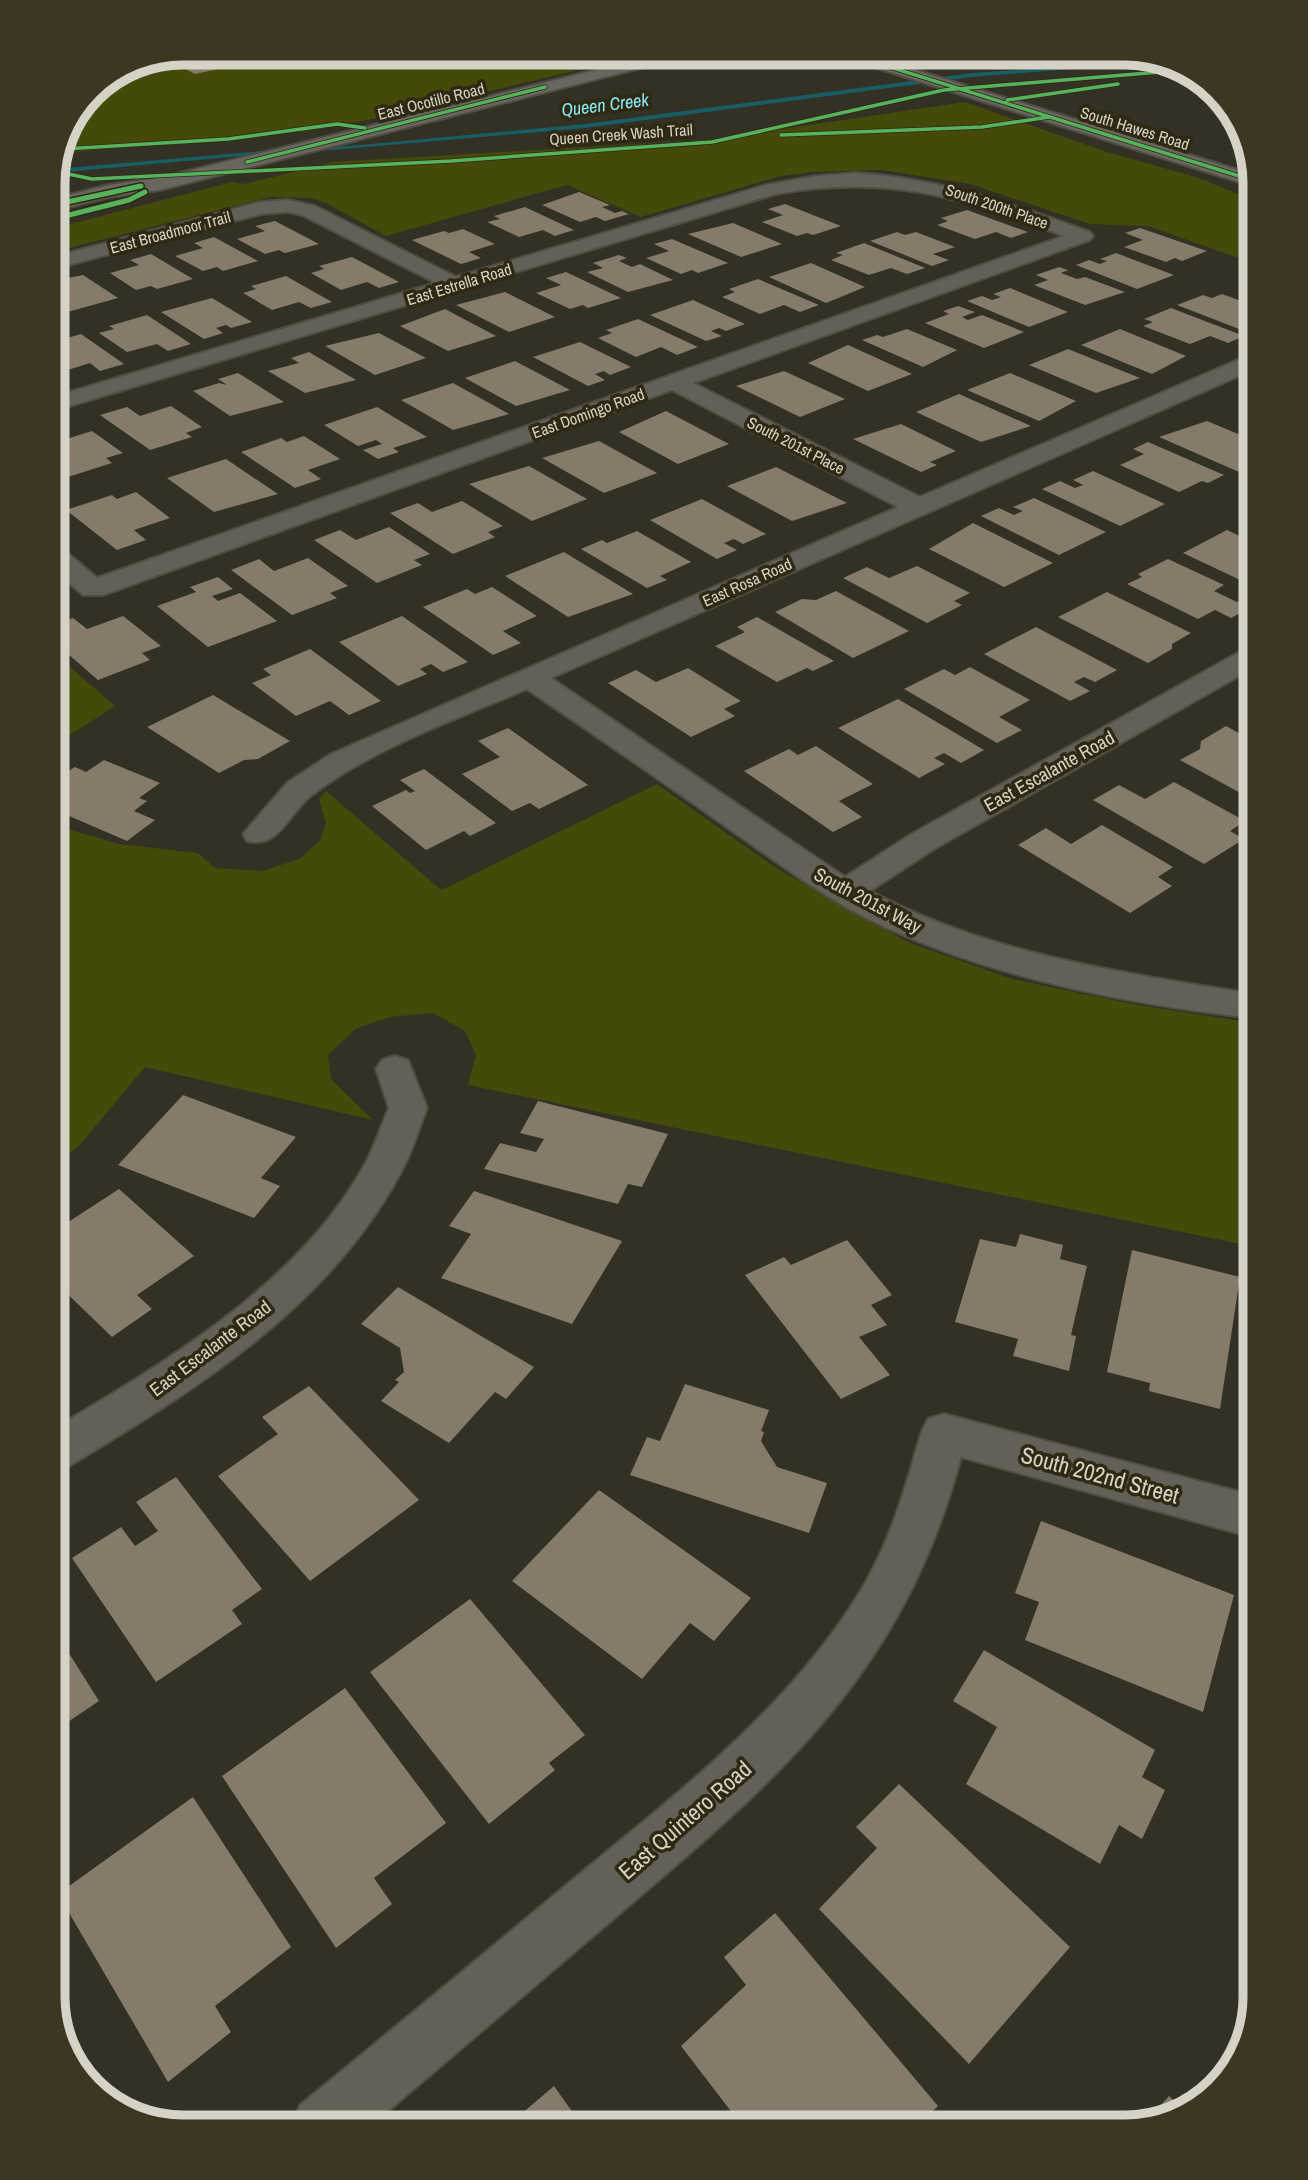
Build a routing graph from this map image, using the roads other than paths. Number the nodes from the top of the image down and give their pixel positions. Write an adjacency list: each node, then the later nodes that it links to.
1 (634, 65): 5 (main road, East Ocotillo Road)
2 (886, 65): 3 (main road, South Hawes Road)
3 (1243, 177)
4 (869, 179): 8 (street, South 200th Place); 10 (street, East Estrella Road)
5 (160, 184): 6 (main road, East Ocotillo Road); 7 (main road, East Ocotillo Road)
6 (65, 202)
7 (65, 216)
8 (1083, 236): 12 (street, East Domingo Road)
9 (65, 260): 10 (street, East Broadmoor Trail)
10 (456, 285): 13 (street, East Estrella Road)
11 (1243, 366): 14 (street, East Rosa Road)
12 (673, 383): 14 (street, South 201st Place); 15 (street, East Domingo Road)
13 (65, 400)
14 (919, 507): 17 (street, East Rosa Road)
15 (65, 565)
16 (1243, 662): 19 (street, East Escalante Road)
17 (530, 677): 18 (street, East Rosa Road); 19 (street, South 201st Way)
18 (259, 834)
19 (845, 892): 20 (street, South 201st Way)
20 (1243, 1004)
21 (395, 1069): 23 (street, East Escalante Road)
22 (944, 1433): 24 (street, South 202nd Street); 25 (street, East Quintero Road)
23 (65, 1444)
24 (1243, 1514)
25 (336, 2115)

